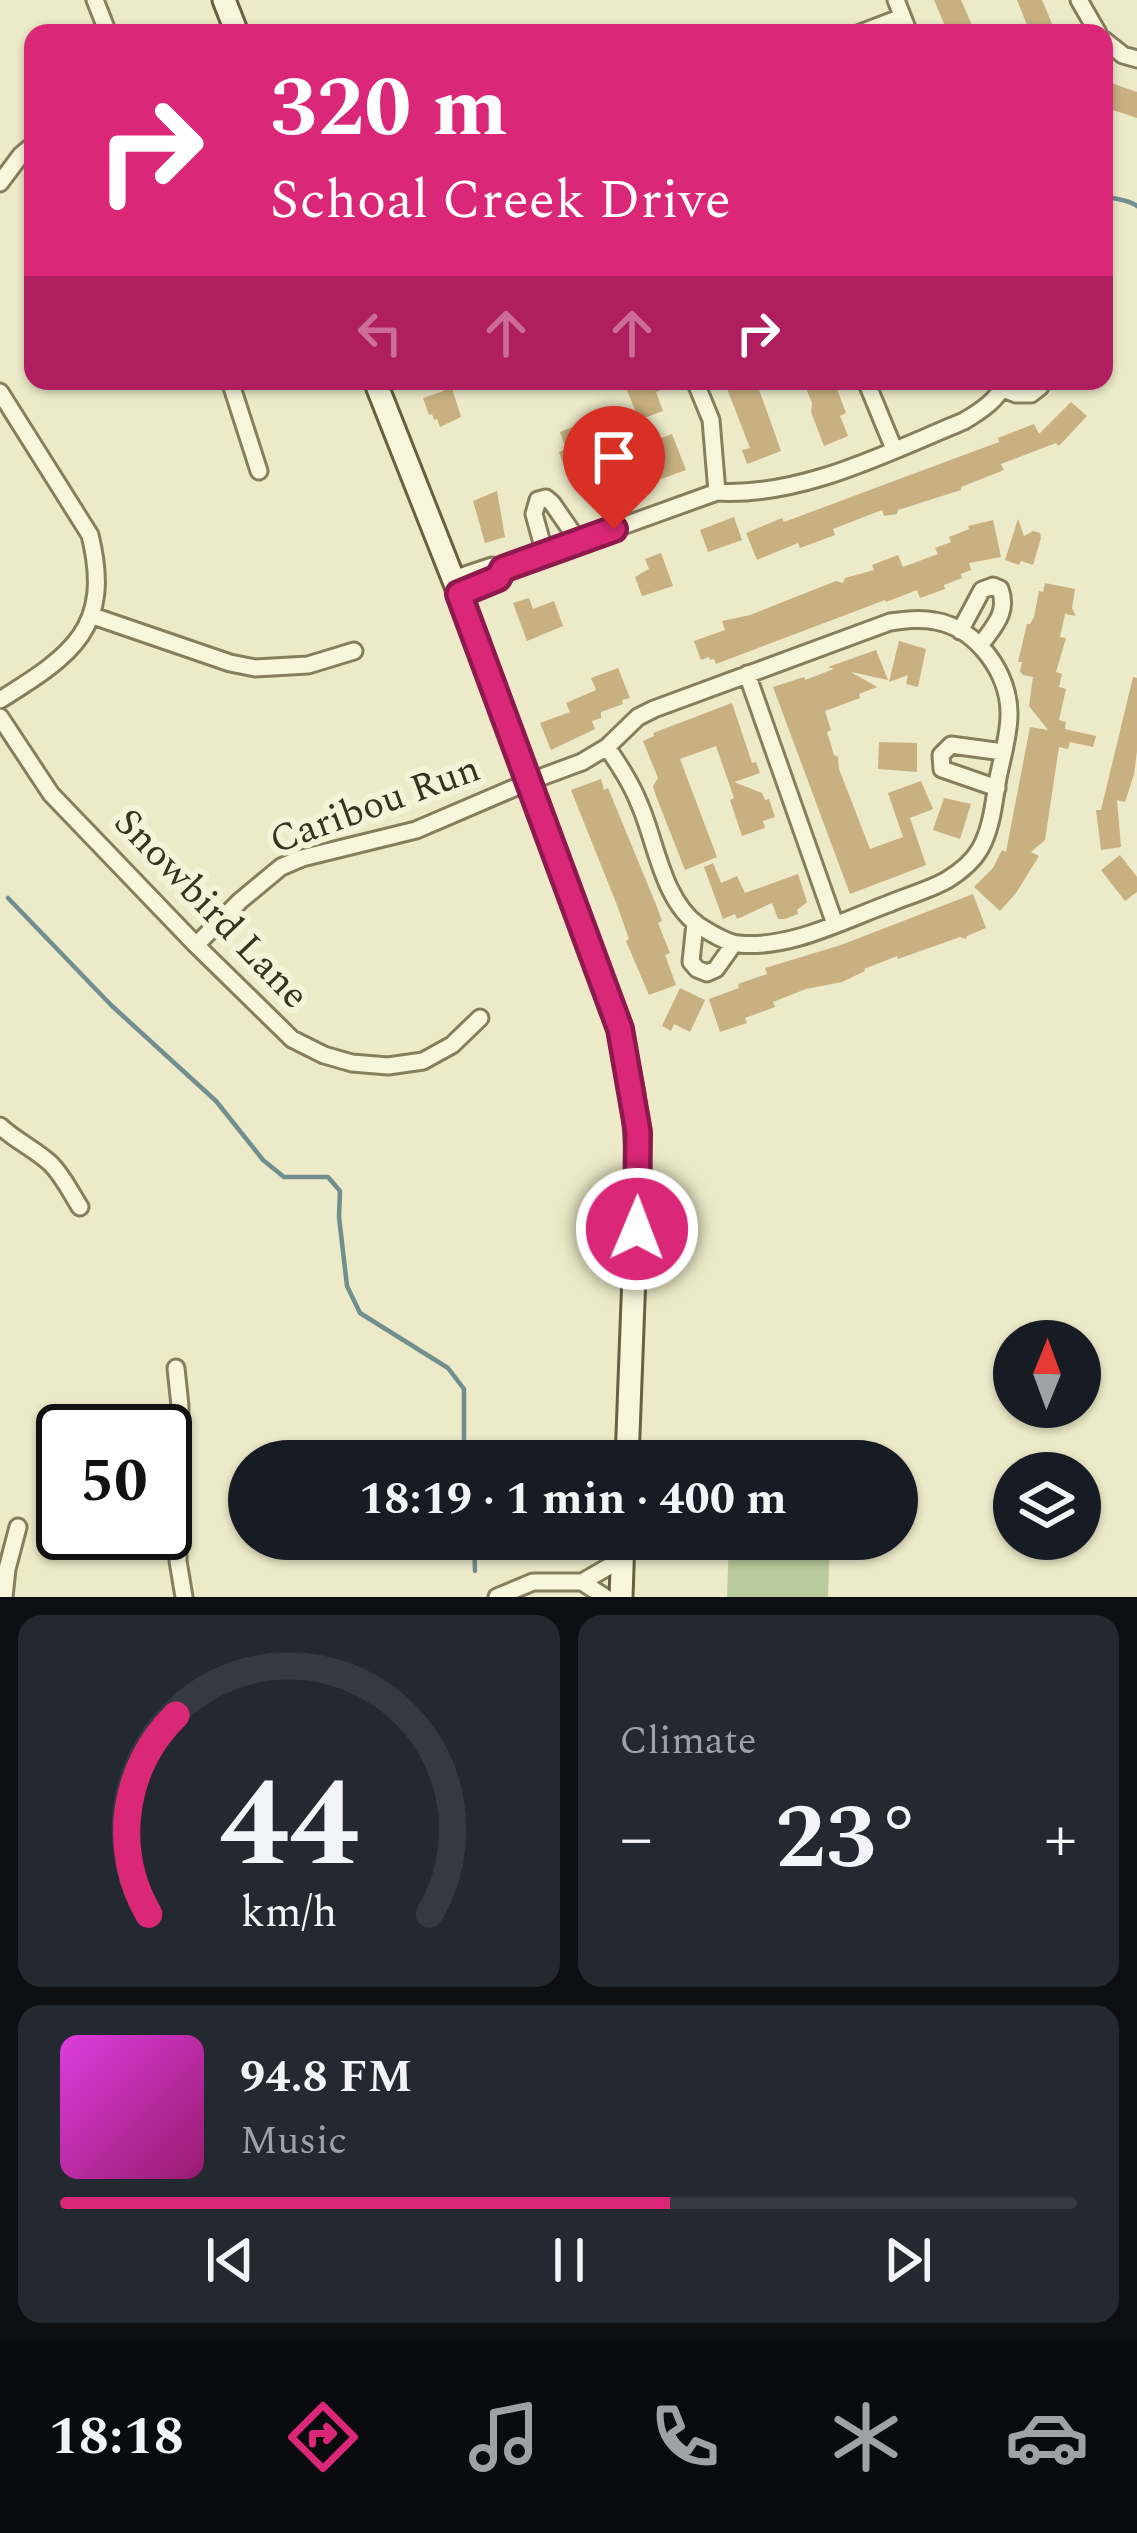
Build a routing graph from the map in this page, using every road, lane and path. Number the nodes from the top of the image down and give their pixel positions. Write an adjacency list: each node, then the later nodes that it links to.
1 (24, 152): 2 (street)
2 (0, 183)
3 (233, 390): 10 (street)
4 (379, 390): 14 (main road)
5 (699, 390): 11 (street)
6 (870, 390): 9 (street)
7 (1000, 390): 9 (street)
8 (0, 392): 15 (street)
9 (894, 449): 11 (street)
10 (259, 471)
11 (717, 492): 12 (street)
12 (579, 542): 13 (street); 13 (street)
13 (545, 554): 14 (street)
14 (456, 587): 24 (main road)
15 (93, 616): 18 (street); 20 (street)
16 (960, 631): 17 (street); 17 (street); 19 (street, Caribou Run)
17 (980, 646): 23 (street)
18 (354, 651)
19 (747, 674): 22 (street, Caribou Run); 27 (street)
20 (0, 700)
21 (0, 717): 28 (street, Snowbird Lane)
22 (607, 747): 24 (street, Caribou Run); 26 (street)
23 (1003, 752): 25 (street); 25 (street)
24 (528, 782): 28 (street, Caribou Run); 34 (main road)
25 (997, 788): 27 (street)
26 (695, 923): 29 (street); 29 (street)
27 (835, 924): 29 (street)
28 (196, 945): 30 (street, Snowbird Lane)
29 (734, 945)
30 (480, 1018)
31 (0, 1126): 32 (street)
32 (80, 1208)
33 (176, 1367): 40 (street)
34 (628, 1440)
35 (18, 1527): 39 (street)
36 (609, 1560): 38 (street)
37 (623, 1560): 43 (main road)
38 (582, 1582): 41 (street); 42 (street)
39 (4, 1597)
40 (184, 1597)
41 (497, 1597)
42 (605, 1597)
43 (621, 1597)

